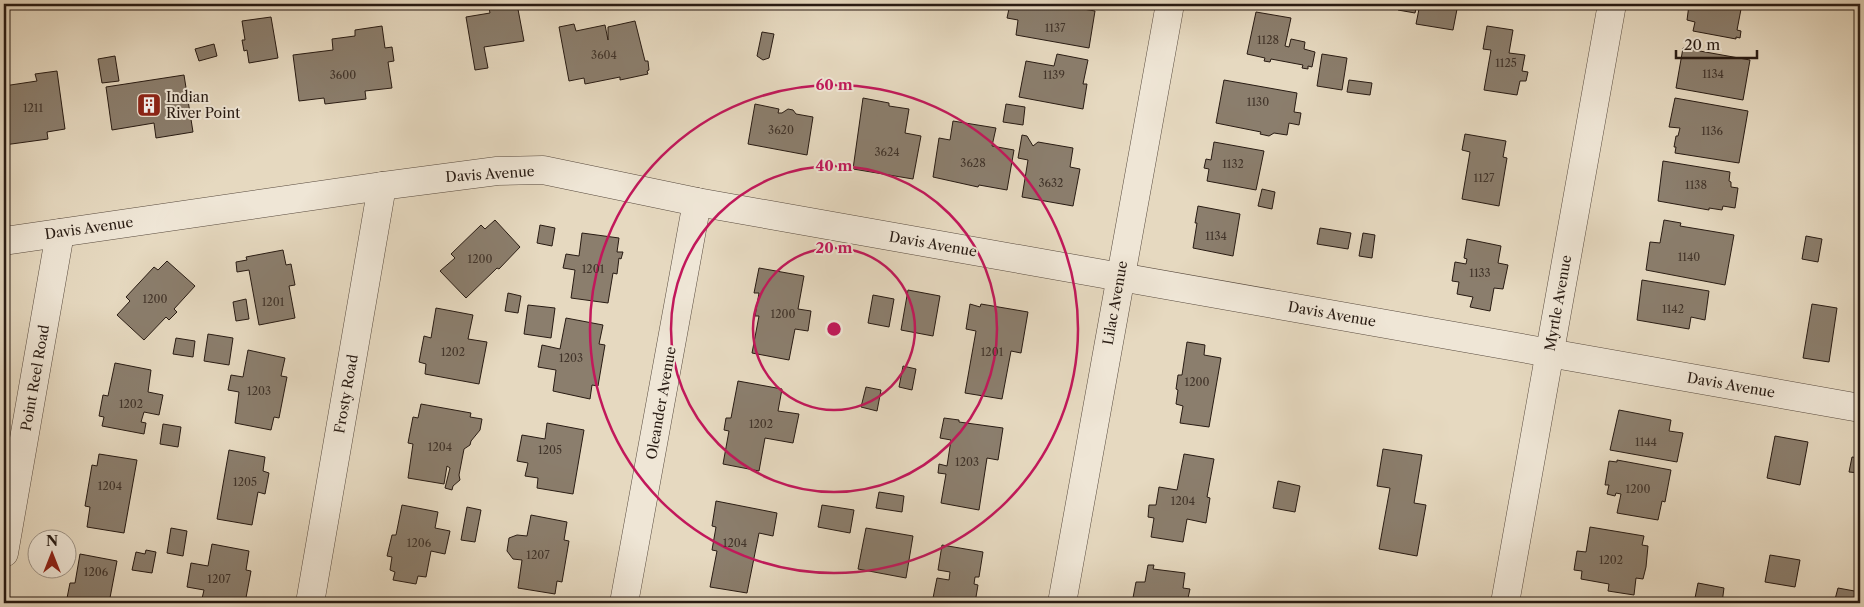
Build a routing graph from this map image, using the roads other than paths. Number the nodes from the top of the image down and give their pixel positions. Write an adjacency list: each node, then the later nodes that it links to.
1 (1170, 4): 7 (street, Lilac Avenue)
2 (1612, 4): 8 (street, Myrtle Avenue)
3 (382, 186): 4 (street, Davis Avenue); 5 (street, Davis Avenue); 11 (street, Frosty Road)
4 (697, 202): 7 (street, Davis Avenue); 12 (street, Oleander Avenue)
5 (60, 233): 6 (street, Davis Avenue); 10 (street, Point Reel Road)
6 (4, 241)
7 (1120, 277): 8 (street, Davis Avenue); 13 (street, Lilac Avenue)
8 (1550, 352): 9 (street, Davis Avenue); 14 (street, Myrtle Avenue)
9 (1860, 408)
10 (4, 553)
11 (310, 603)
12 (624, 603)
13 (1062, 603)
14 (1505, 603)

